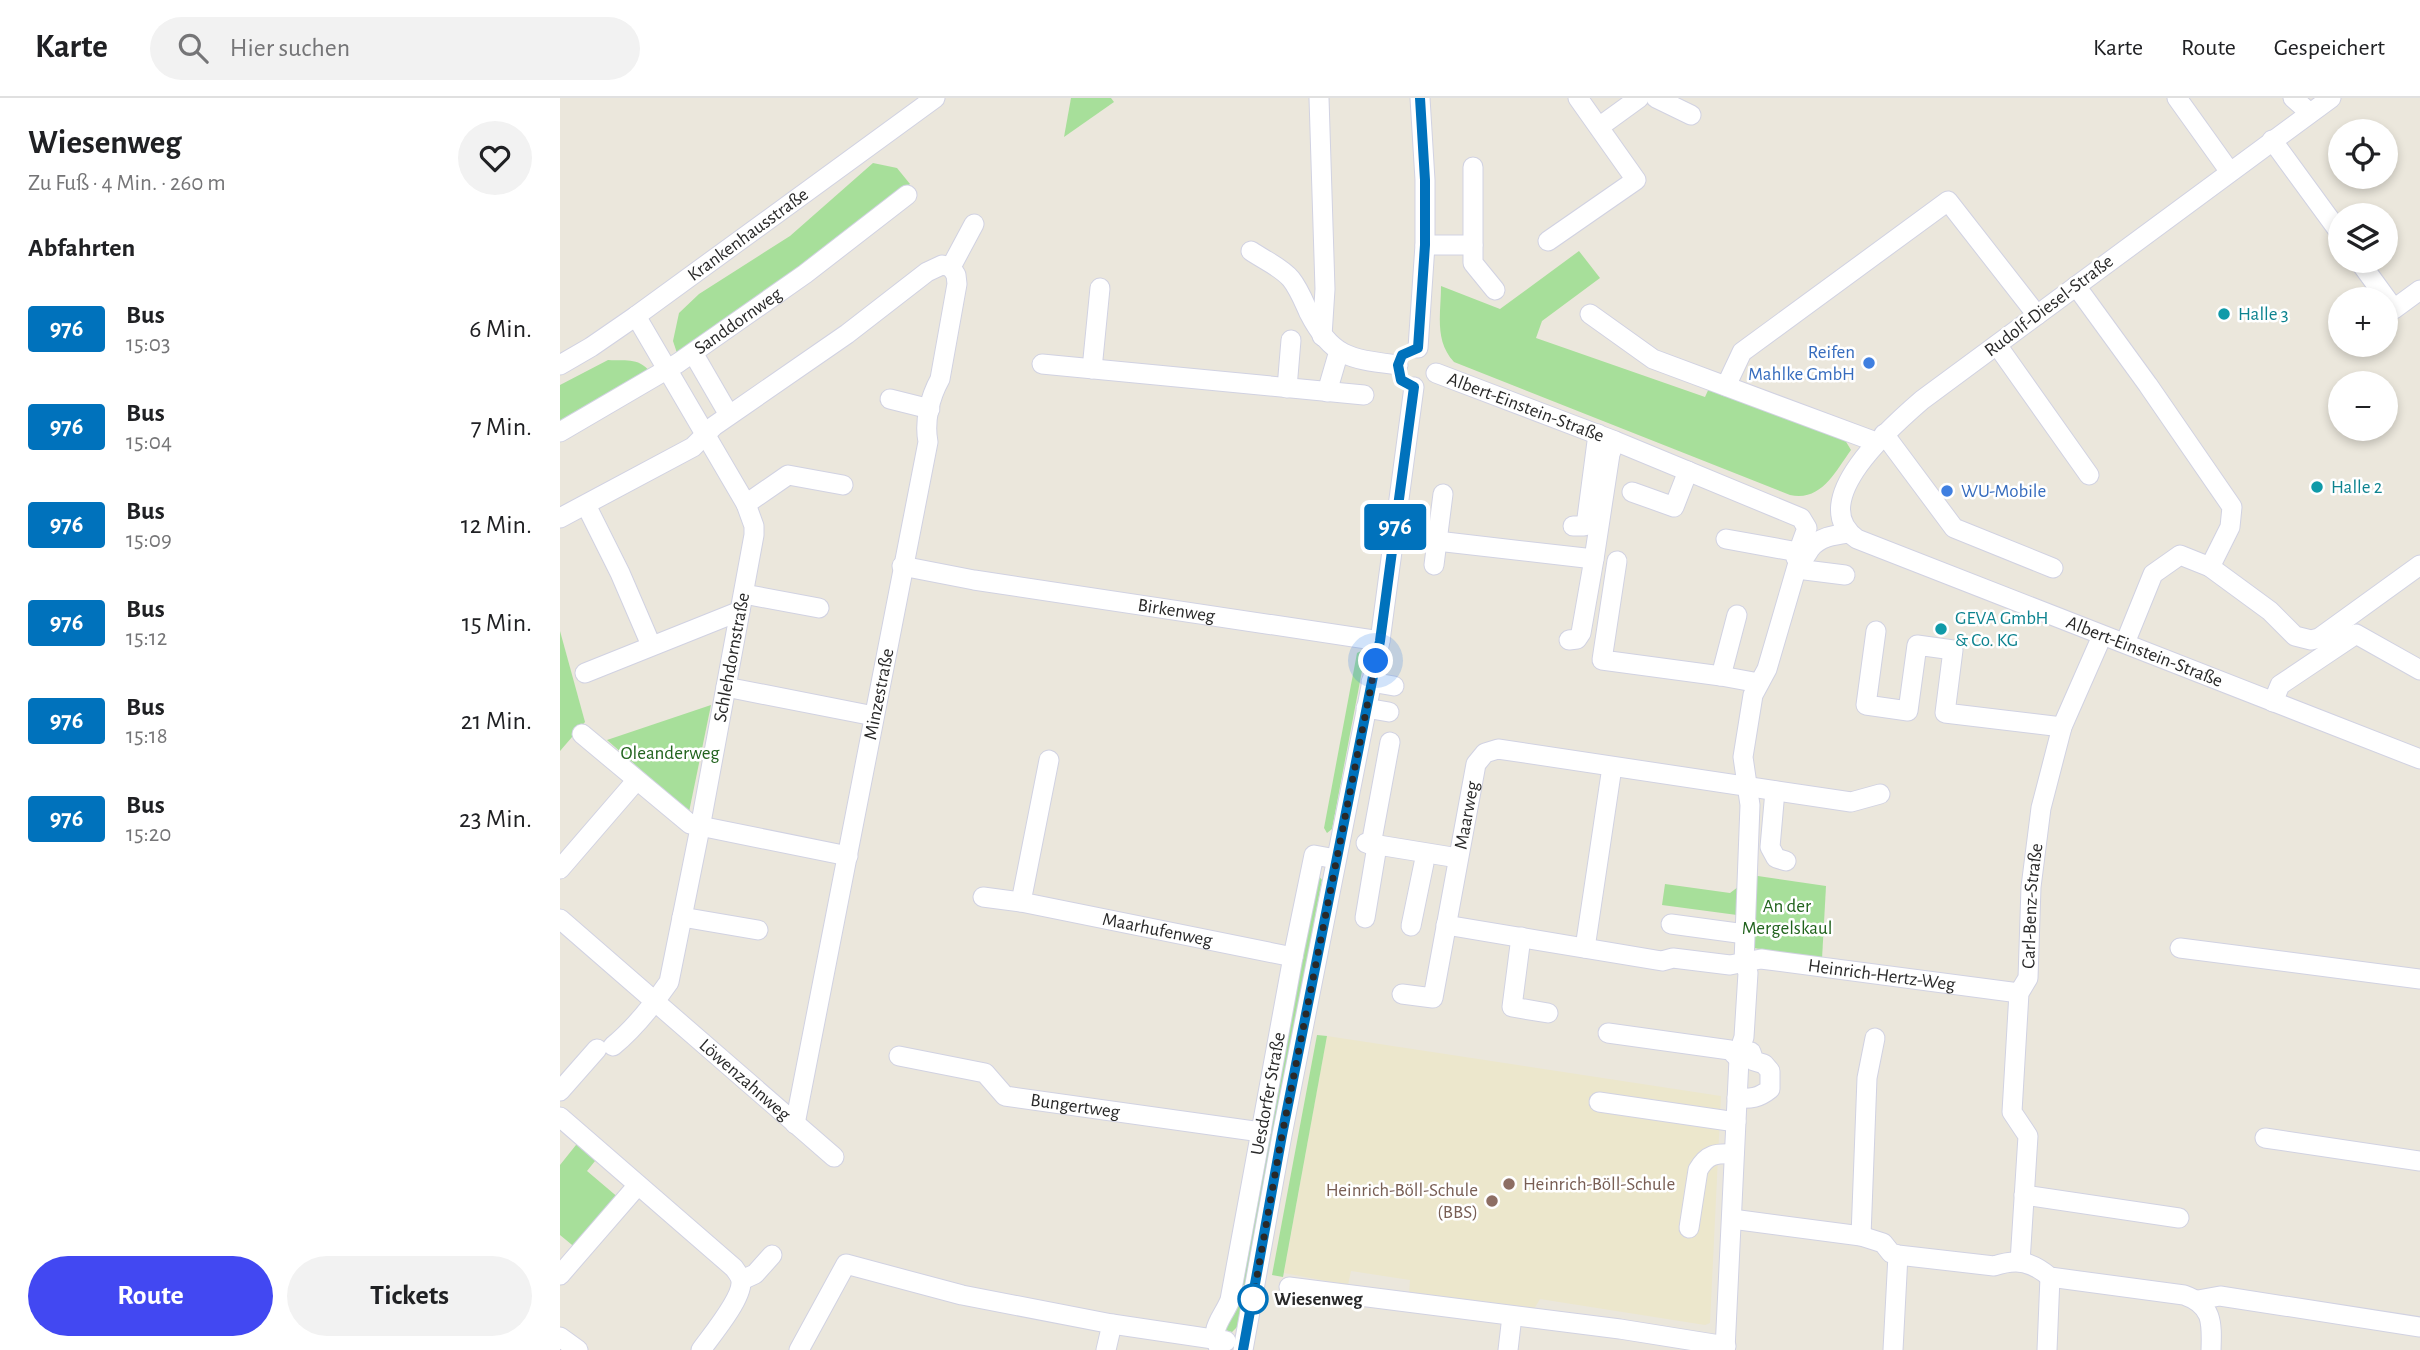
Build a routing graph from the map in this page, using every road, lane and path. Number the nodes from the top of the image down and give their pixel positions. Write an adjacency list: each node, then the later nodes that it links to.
1 (935, 98): 31 (street, Krankenhausstraße)
2 (1319, 98): 32 (street)
3 (1420, 98): 20 (street)
4 (1578, 98): 12 (street)
5 (1657, 98): 11 (street)
6 (2177, 98): 15 (street)
7 (2293, 98): 10 (street)
8 (2331, 98): 10 (street, Rudolf-Diesel-Straße)
9 (1628, 101): 12 (street)
10 (2310, 113): 13 (street, Rudolf-Diesel-Straße)
11 (1691, 115)
12 (1599, 127): 19 (street)
13 (2272, 140): 15 (street, Rudolf-Diesel-Straße); 17 (street)
14 (1473, 167): 21 (street)
15 (2230, 172): 25 (street, Rudolf-Diesel-Straße)
16 (907, 195): 42 (street, Sanddornweg)
17 (2328, 217)
18 (974, 224): 23 (street)
19 (1548, 241)
20 (1425, 245): 21 (street); 35 (street)
21 (1473, 245): 27 (street)
22 (1251, 251): 32 (street)
23 (951, 267): 50 (street, Minzestraße); 51 (street)
24 (2368, 273): 28 (street)
25 (2076, 286): 30 (street, Rudolf-Diesel-Straße); 74 (street)
26 (1100, 288): 41 (street)
27 (1495, 290)
28 (2420, 290)
29 (1590, 314): 44 (street)
30 (2037, 315): 34 (street, Rudolf-Diesel-Straße); 44 (street)
31 (636, 316): 39 (street, Krankenhausstraße); 42 (street, Schlehdornstraße)
32 (1322, 336): 36 (street)
33 (1292, 340): 46 (street)
34 (1997, 345): 55 (street, Rudolf-Diesel-Straße); 57 (street)
35 (1418, 348): 40 (street); 43 (street)
36 (1339, 351): 40 (street); 47 (street)
37 (696, 358): 51 (street)
38 (1042, 364): 41 (street)
39 (560, 365)
40 (1398, 365): 45 (street)
41 (1092, 369): 46 (street)
42 (667, 370): 52 (street, Sanddornweg); 53 (street, Schlehdornstraße)
43 (1436, 373): 45 (street); 54 (street, Albert-Einstein-Straße)
44 (1726, 386): 55 (street)
45 (1414, 387): 83 (street, Uesdorfer Straße)
46 (1287, 388): 47 (street)
47 (1327, 392): 48 (street)
48 (1364, 396)
49 (890, 399): 50 (street)
50 (930, 409): 73 (street, Minzestraße)
51 (729, 415): 53 (street)
52 (560, 432)
53 (704, 435): 61 (street, Schlehdornstraße); 62 (street)
54 (1607, 437): 56 (street, Albert-Einstein-Straße); 64 (street); 68 (street, Albert-Einstein-Straße)
55 (1880, 438): 65 (street, Rudolf-Diesel-Straße); 75 (street)
56 (1688, 471): 59 (street); 70 (street, Albert-Einstein-Straße)
57 (2089, 475)
58 (843, 485): 61 (street)
59 (1632, 492)
60 (1443, 494): 67 (street)
61 (746, 504): 77 (street, Schlehdornstraße)
62 (586, 505): 63 (street); 85 (street)
63 (560, 518)
64 (1573, 526)
65 (1848, 533): 70 (street); 81 (street, Albert-Einstein-Straße)
66 (1726, 539): 70 (street)
67 (1437, 541): 68 (street); 71 (street)
68 (1594, 558): 82 (street, Albert-Einstein-Straße)
69 (1617, 561): 88 (street)
70 (1798, 561): 76 (street); 90 (street)
71 (1434, 565)
72 (2420, 565): 74 (street)
73 (902, 566): 83 (street, Birkenweg); 96 (street, Minzestraße)
74 (2210, 567): 84 (street)
75 (2053, 568)
76 (1844, 575)
77 (742, 602): 78 (street); 85 (street); 92 (street, Schlehdornstraße)
78 (819, 608)
79 (1737, 615): 88 (street)
80 (1876, 631): 97 (street)
81 (2102, 636): 84 (street, Albert-Einstein-Straße); 97 (street, Carl-Benz-Straße)
82 (1569, 640)
83 (1380, 641): 89 (street, Uesdorfer Straße)
84 (2125, 643): 93 (street, Albert-Einstein-Straße)
85 (651, 645): 87 (street)
86 (2420, 670): 93 (street)
87 (585, 673)
88 (1721, 676): 90 (street)
89 (1371, 682): 91 (street); 94 (street, Uesdorfer Straße)
90 (1759, 683): 104 (street)
91 (1394, 686)
92 (726, 687): 96 (street); 107 (street, Schlehdornstraße)
93 (2273, 702): 100 (street, Albert-Einstein-Straße)
94 (1366, 708): 95 (street); 111 (street, Uesdorfer Straße)
95 (1389, 712)
96 (874, 716): 109 (street, Minzestraße)
97 (2062, 727): 133 (street, Carl-Benz-Straße)
98 (582, 734): 103 (street)
99 (1390, 742): 108 (street)
100 (2420, 759)
101 (1049, 760): 117 (street)
102 (1612, 767): 104 (street, Maarweg); 110 (street, Maarweg); 128 (street)
103 (636, 780): 107 (street); 114 (street)
104 (1747, 788): 105 (street); 126 (street)
105 (1775, 791): 106 (street); 112 (street)
106 (1880, 793)
107 (700, 828): 109 (street); 119 (street, Schlehdornstraße)
108 (1371, 845): 110 (street); 120 (street)
109 (848, 856): 146 (street, Minzestraße)
110 (1458, 858): 118 (street, Maarweg)
111 (1336, 859): 130 (street, Uesdorfer Straße); 171 (street, Uesdorfer Straße)
112 (1787, 862)
113 (1424, 863): 116 (street)
114 (560, 869)
115 (983, 897): 117 (street, Maarhufenweg)
116 (1417, 898): 118 (street); 124 (street)
117 (1021, 902): 130 (street, Maarhufenweg)
118 (1450, 903): 123 (street, Maarweg)
119 (682, 917): 125 (street); 135 (street, Schlehdornstraße)
120 (1365, 918)
121 (560, 919): 135 (street, Löwenzahnweg)
122 (1671, 924): 126 (street)
123 (1446, 925): 127 (street); 134 (street, Maarweg)
124 (1411, 926)
125 (758, 930)
126 (1745, 934): 131 (street)
127 (1521, 937): 128 (street); 136 (street)
128 (1585, 948): 131 (street)
129 (2180, 948): 132 (street)
130 (1293, 957): 147 (street, Uesdorfer Straße)
131 (1744, 962): 133 (street, Heinrich-Hertz-Weg); 139 (street)
132 (2420, 979)
133 (2019, 993): 153 (street, Carl-Benz-Straße)
134 (1402, 994)
135 (655, 1001): 141 (street, Schlehdornstraße); 146 (street, Löwenzahnweg)
136 (1548, 1013)
137 (1608, 1033): 139 (street)
138 (1875, 1038): 157 (street)
139 (1740, 1053): 142 (street); 142 (street)
140 (898, 1056): 147 (street, Bungertweg)
141 (560, 1091)
142 (1737, 1098): 145 (street)
143 (1599, 1102): 145 (street)
144 (560, 1117): 152 (street)
145 (1736, 1122): 149 (street)
146 (795, 1124): 150 (street, Löwenzahnweg)
147 (1261, 1132): 170 (street, Uesdorfer Straße)
148 (2266, 1138): 151 (street)
149 (1734, 1154): 155 (street); 156 (street)
150 (834, 1157)
151 (2420, 1161)
152 (638, 1185): 161 (street); 163 (street)
153 (2025, 1195): 154 (street); 160 (street, Carl-Benz-Straße)
154 (2179, 1218)
155 (1732, 1219): 157 (street); 172 (street)
156 (1689, 1228)
157 (1861, 1236): 159 (street)
158 (772, 1255): 163 (street)
159 (1898, 1255): 160 (street); 178 (street)
160 (2020, 1262): 162 (street)
161 (560, 1275)
162 (2050, 1277): 165 (street); 179 (street)
163 (742, 1280): 174 (street)
164 (1289, 1287): 166 (street)
165 (2198, 1300): 168 (street); 180 (street)
166 (1512, 1316): 172 (street); 177 (street)
167 (1112, 1324): 170 (street); 175 (street); 176 (street)
168 (2420, 1327)
169 (560, 1337): 173 (street)
170 (1217, 1345): 171 (street)
171 (1243, 1347)
172 (1726, 1348)
173 (578, 1350)
174 (701, 1350)
175 (799, 1350)
176 (1106, 1350)
177 (1508, 1350)
178 (1894, 1350)
179 (2047, 1350)
180 (2211, 1350)

